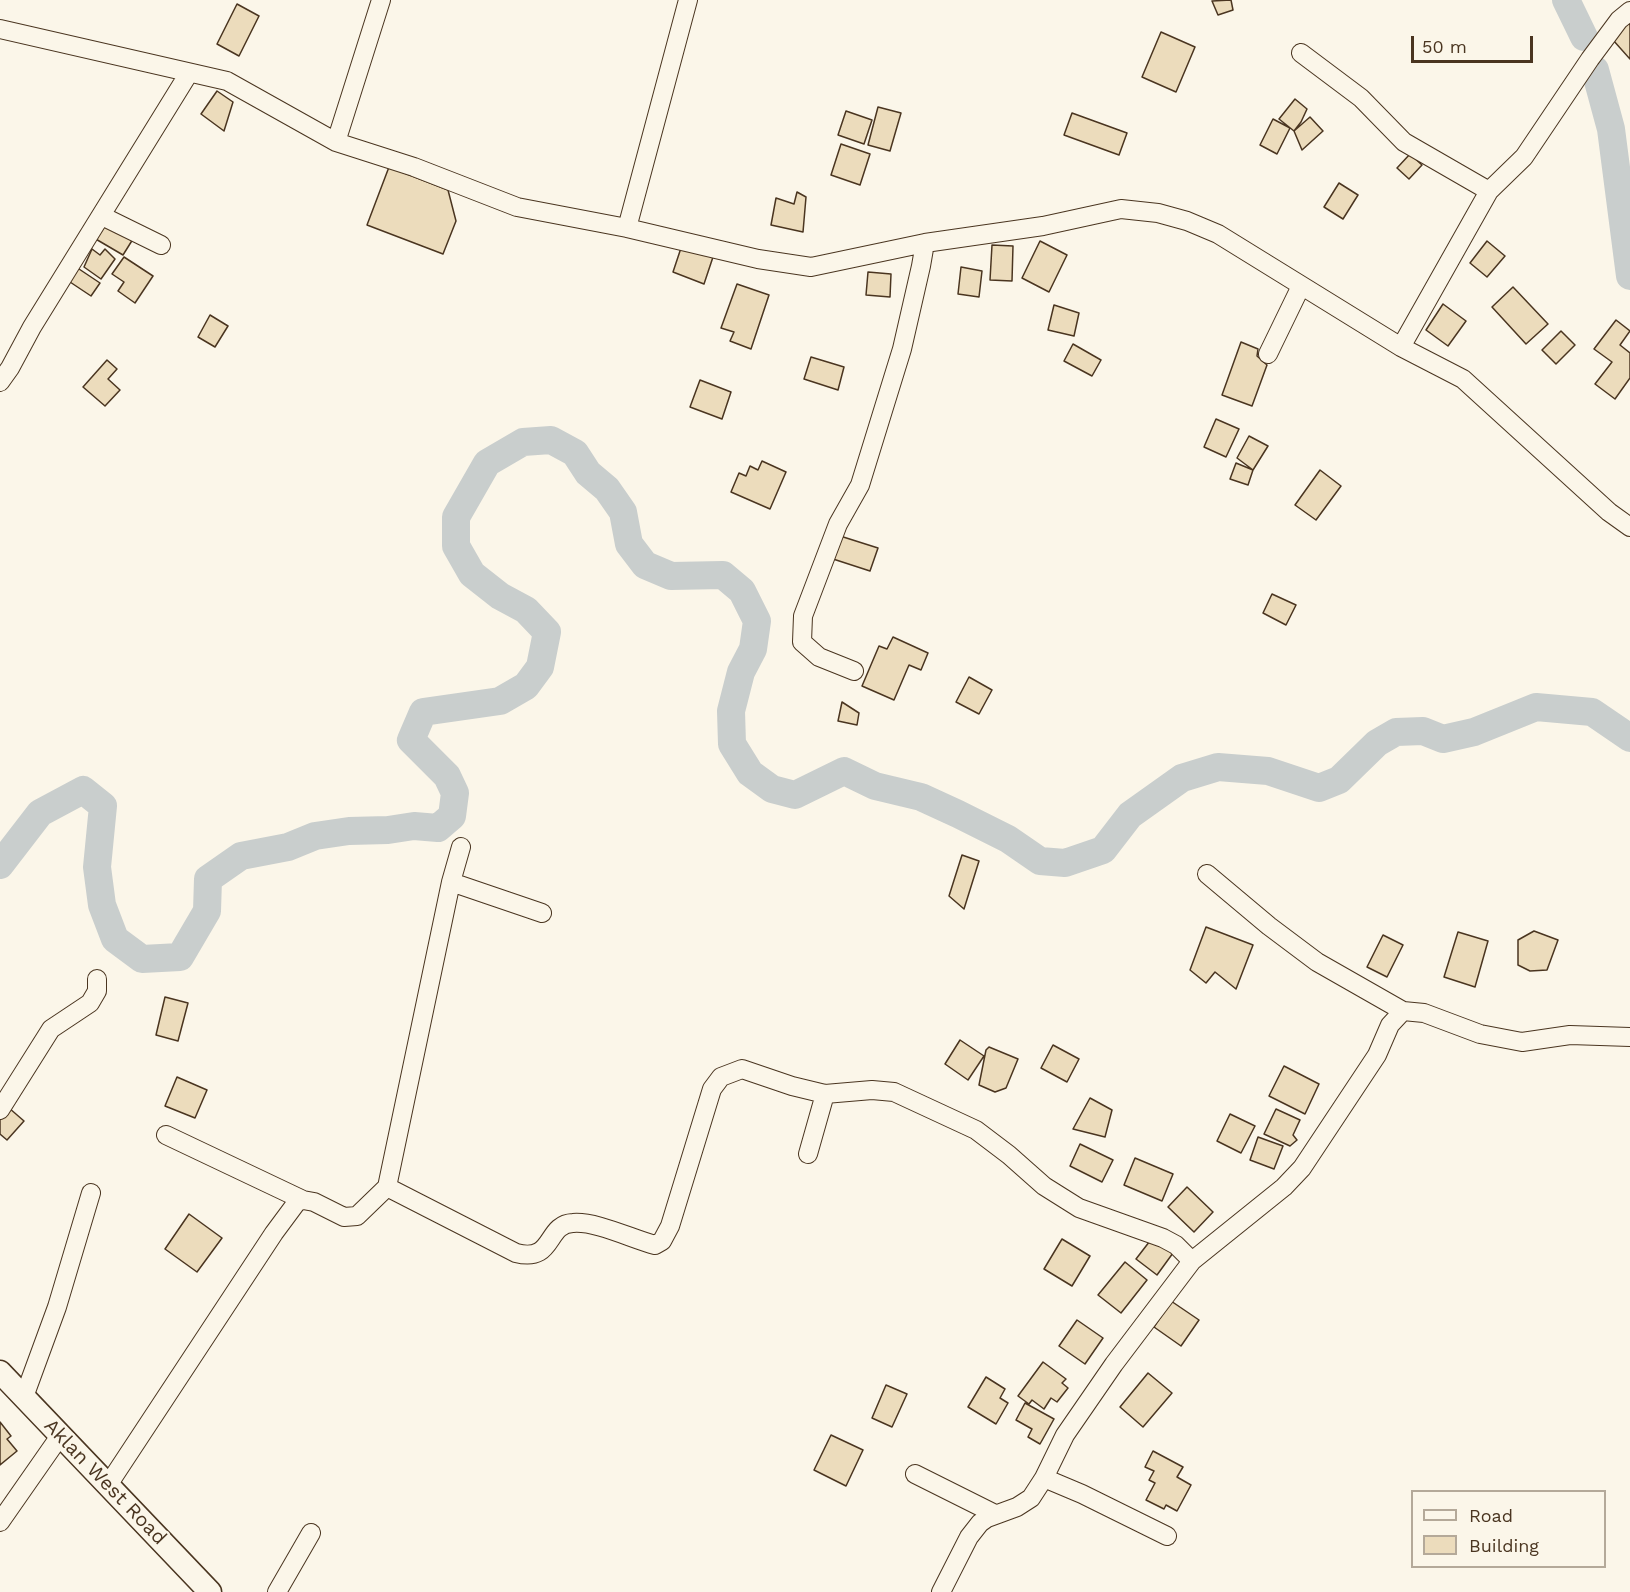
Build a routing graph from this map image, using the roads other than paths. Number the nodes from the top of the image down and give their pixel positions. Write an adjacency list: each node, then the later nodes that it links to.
1 (381, 0): 7 (street)
2 (688, 0): 10 (street)
3 (1630, 10): 8 (street)
4 (0, 29): 6 (street)
5 (1301, 53): 8 (street)
6 (189, 73): 7 (street); 9 (street)
7 (336, 142): 10 (street)
8 (1489, 191): 14 (street)
9 (102, 216): 12 (street); 16 (street)
10 (627, 228): 11 (street)
11 (925, 243): 13 (street); 18 (street)
12 (161, 245)
13 (1301, 286): 14 (street); 15 (street)
14 (1401, 347): 17 (street)
15 (1268, 354)
16 (4, 369)
17 (1630, 527)
18 (854, 671)
19 (461, 847): 21 (street)
20 (1207, 874): 24 (street)
21 (451, 882): 22 (street); 30 (street)
22 (542, 913)
23 (97, 979): 27 (street)
24 (1403, 1011): 25 (street); 33 (street)
25 (1630, 1037)
26 (825, 1094): 29 (street); 30 (street); 33 (street)
27 (0, 1110)
28 (166, 1136): 32 (street)
29 (808, 1154)
30 (387, 1187): 32 (street)
31 (91, 1193): 35 (street)
32 (303, 1200): 39 (street)
33 (1192, 1261): 38 (street)
34 (0, 1372): 35 (main road, Aklan West Road)
35 (24, 1397): 36 (main road, Aklan West Road)
36 (60, 1436): 39 (main road, Aklan West Road); 41 (street)
37 (915, 1474): 40 (street)
38 (1044, 1478): 40 (street); 43 (street)
39 (108, 1485): 44 (main road, Aklan West Road)
40 (995, 1514): 46 (street)
41 (0, 1522)
42 (311, 1533): 45 (street)
43 (1167, 1536)
44 (210, 1592)
45 (277, 1592)
46 (941, 1592)

